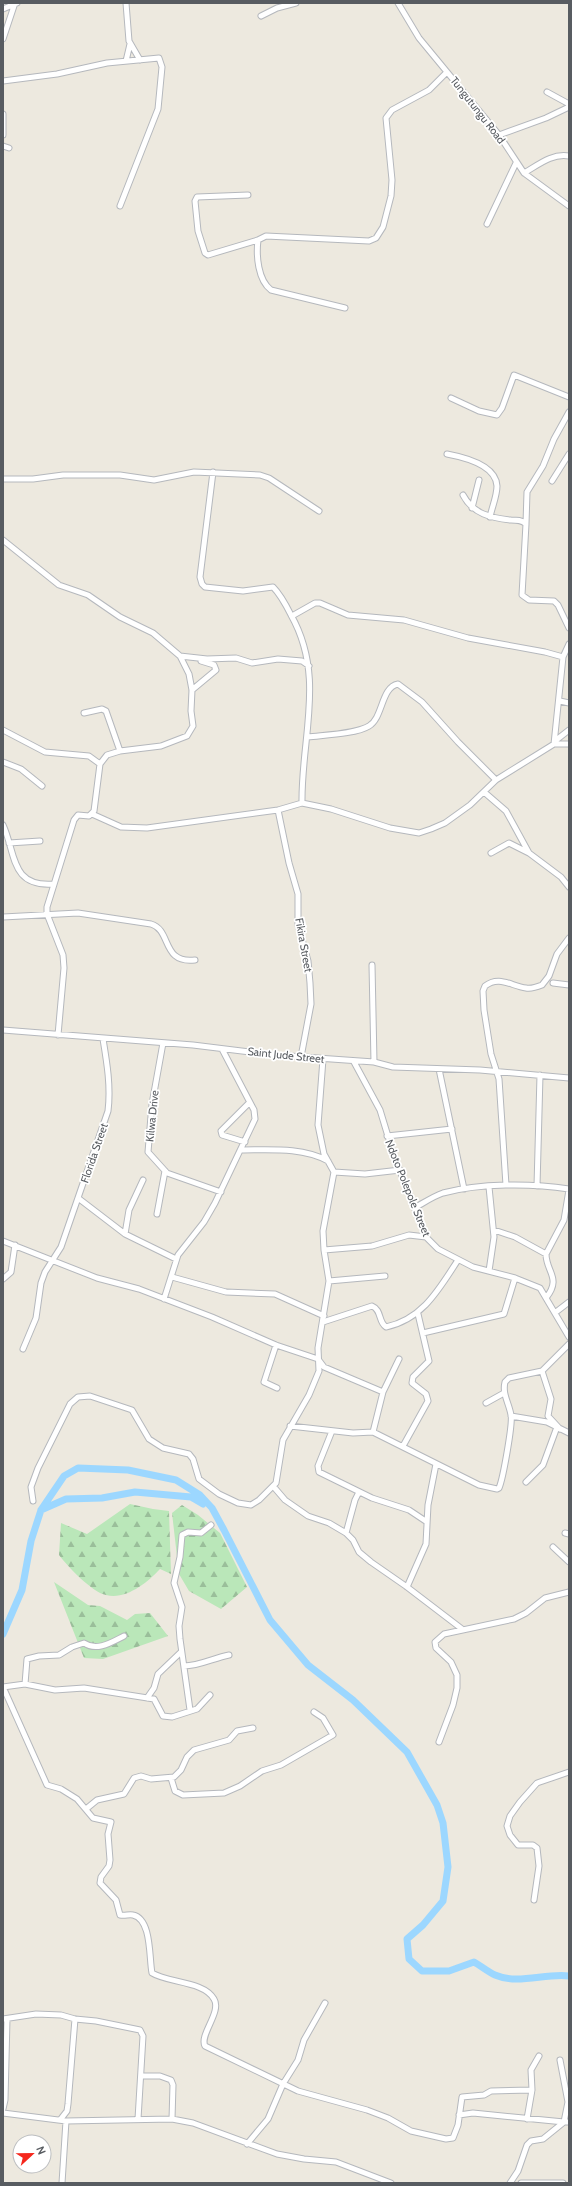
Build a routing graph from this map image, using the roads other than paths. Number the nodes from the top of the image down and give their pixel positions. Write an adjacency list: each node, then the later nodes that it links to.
1 (15, 3): 5 (street); 7 (street)
2 (126, 3): 8 (street)
3 (296, 3): 6 (street)
4 (398, 3): 11 (street, Tungutungu Road)
5 (3, 9)
6 (260, 16)
7 (3, 40)
8 (130, 43): 9 (street); 10 (street)
9 (140, 60): 10 (street); 22 (street)
10 (126, 61): 12 (street)
11 (447, 72): 17 (street, Tungutungu Road); 25 (street)
12 (3, 81)
13 (547, 92): 14 (street)
14 (569, 106): 17 (street)
15 (3, 114): 16 (street)
16 (3, 135)
17 (499, 135): 19 (street, Tungutungu Road)
18 (569, 156): 20 (street)
19 (516, 163): 20 (street, Tungutungu Road); 24 (street)
20 (524, 173): 23 (street, Tungutungu Road)
21 (248, 195): 25 (street)
22 (120, 206)
23 (569, 206)
24 (487, 224)
25 (258, 240): 26 (street)
26 (345, 308)
27 (569, 397): 28 (street)
28 (451, 398)
29 (569, 412): 40 (street)
30 (448, 454): 39 (street)
31 (569, 454): 35 (street)
32 (213, 472): 33 (street); 38 (street); 42 (street)
33 (3, 479)
34 (479, 480): 37 (street)
35 (552, 481)
36 (463, 495): 37 (street)
37 (472, 508): 39 (street)
38 (319, 511)
39 (490, 517): 40 (street)
40 (526, 524): 43 (street)
41 (3, 540): 45 (street)
42 (292, 616): 46 (street); 48 (street)
43 (569, 628)
44 (569, 644): 46 (street)
45 (180, 656): 47 (street); 49 (street)
46 (563, 658): 50 (street)
47 (196, 659): 48 (street); 49 (street)
48 (309, 666): 55 (street)
49 (192, 690): 58 (street)
50 (560, 701): 51 (street); 56 (street)
51 (569, 703)
52 (84, 713): 58 (street)
53 (3, 730): 60 (street)
54 (569, 730): 56 (street)
55 (308, 737): 61 (street); 64 (street)
56 (555, 743): 57 (street); 61 (street)
57 (569, 744)
58 (120, 751): 60 (street)
59 (3, 762): 62 (street)
60 (100, 764): 66 (street)
61 (496, 780): 63 (street)
62 (42, 786)
63 (484, 792): 64 (street); 71 (street)
64 (302, 803): 65 (street)
65 (278, 810): 66 (street); 86 (street, Fikira Street)
66 (92, 814): 72 (street)
67 (3, 825): 69 (street)
68 (40, 842): 69 (street)
69 (9, 843): 72 (street)
70 (491, 853): 71 (street)
71 (529, 853): 73 (street)
72 (53, 884): 74 (street)
73 (569, 887)
74 (47, 914): 75 (street); 77 (street); 82 (street)
75 (3, 917)
76 (569, 938): 91 (street)
77 (195, 960)
78 (372, 965): 89 (street)
79 (553, 983): 80 (street)
80 (569, 985)
81 (3, 1030): 82 (street, Saint Jude Street)
82 (58, 1035): 83 (street, Saint Jude Street)
83 (103, 1039): 84 (street, Saint Jude Street); 110 (street, Florida Street)
84 (163, 1043): 85 (street, Saint Jude Street); 101 (street, Kilwa Drive)
85 (222, 1049): 86 (street, Saint Jude Street); 94 (street)
86 (301, 1057): 87 (street, Saint Jude Street)
87 (323, 1059): 88 (street, Saint Jude Street); 99 (street)
88 (354, 1062): 89 (street, Saint Jude Street); 96 (street, Ndoto Polepole Street)
89 (374, 1062): 90 (street, Saint Jude Street)
90 (439, 1069): 91 (street, Saint Jude Street); 95 (street)
91 (498, 1072): 92 (street, Saint Jude Street); 104 (street)
92 (540, 1075): 93 (street, Saint Jude Street); 105 (street)
93 (569, 1078)
94 (249, 1103): 97 (street); 97 (street)
95 (452, 1129): 96 (street); 108 (street)
96 (387, 1136): 100 (street, Ndoto Polepole Street)
97 (245, 1142): 98 (street)
98 (241, 1150): 99 (street); 109 (street)
99 (328, 1162): 102 (street)
100 (400, 1170): 102 (street); 111 (street, Ndoto Polepole Street)
101 (165, 1172): 109 (street, Kilwa Drive); 112 (street)
102 (334, 1172): 118 (street)
103 (143, 1180): 114 (street)
104 (506, 1185): 105 (street); 106 (street)
105 (538, 1186): 107 (street)
106 (489, 1187): 108 (street); 113 (street)
107 (569, 1189): 119 (street)
108 (464, 1190): 111 (street)
109 (221, 1192): 120 (street)
110 (78, 1198): 114 (street); 122 (street, Florida Street)
111 (416, 1207): 115 (street, Ndoto Polepole Street)
112 (157, 1214)
113 (494, 1230): 119 (street); 123 (street)
114 (126, 1234): 120 (street)
115 (426, 1237): 118 (street); 121 (street, Ndoto Polepole Street)
116 (3, 1241): 117 (street)
117 (15, 1245): 122 (street); 127 (street)
118 (324, 1250): 128 (street)
119 (546, 1254): 129 (street)
120 (176, 1259): 125 (street)
121 (458, 1260): 123 (street, Ndoto Polepole Street); 133 (street)
122 (51, 1261): 130 (street); 139 (street, Florida Street)
123 (489, 1271): 126 (street, Ndoto Polepole Street)
124 (385, 1276): 128 (street)
125 (172, 1277): 130 (street); 134 (street)
126 (515, 1278): 129 (street, Ndoto Polepole Street); 135 (street)
127 (3, 1279)
128 (329, 1281): 134 (street)
129 (546, 1298): 132 (street, Ndoto Polepole Street)
130 (164, 1300): 138 (street)
131 (569, 1302): 132 (street)
132 (556, 1312): 136 (street, Ndoto Polepole Street)
133 (418, 1314): 134 (street); 135 (street)
134 (323, 1319): 140 (street)
135 (423, 1333): 153 (street)
136 (569, 1337)
137 (569, 1344): 142 (street)
138 (276, 1345): 140 (street); 143 (street)
139 (23, 1349)
140 (318, 1359): 144 (street); 148 (street)
141 (399, 1359): 144 (street)
142 (542, 1371): 145 (street); 149 (street)
143 (277, 1388)
144 (383, 1392): 151 (street)
145 (504, 1393): 146 (street); 147 (street)
146 (486, 1403)
147 (511, 1416): 149 (street); 154 (street)
148 (290, 1426): 150 (street); 156 (street)
149 (558, 1428): 152 (street); 155 (street)
150 (332, 1430): 151 (street); 157 (street)
151 (373, 1432): 153 (street)
152 (569, 1433)
153 (403, 1446): 154 (street)
154 (436, 1464): 159 (street)
155 (526, 1482)
156 (273, 1486): 158 (street); 161 (street)
157 (359, 1492): 159 (street); 161 (street)
158 (33, 1502)
159 (427, 1522): 164 (street)
160 (211, 1526): 168 (street)
161 (346, 1533): 164 (street)
162 (553, 1547): 163 (street)
163 (569, 1562)
164 (407, 1587): 166 (street)
165 (569, 1592): 166 (street)
166 (462, 1629): 178 (street)
167 (124, 1636): 171 (street)
168 (181, 1652): 170 (street); 174 (street)
169 (229, 1655): 170 (street)
170 (184, 1666): 175 (street)
171 (25, 1684): 172 (street); 174 (street)
172 (3, 1687): 181 (street)
173 (210, 1695): 175 (street)
174 (147, 1698): 175 (street)
175 (190, 1710)
176 (314, 1712): 180 (street)
177 (253, 1728): 180 (street)
178 (439, 1742)
179 (569, 1772): 182 (street)
180 (172, 1778): 181 (street)
181 (86, 1809): 189 (street)
182 (534, 1900)
183 (325, 2003): 189 (street)
184 (5, 2019): 185 (street); 191 (street)
185 (75, 2019): 188 (street); 197 (street)
186 (539, 2056): 190 (street)
187 (560, 2060): 199 (street)
188 (142, 2076): 194 (street); 195 (street)
189 (282, 2084): 193 (street); 200 (street)
190 (532, 2090): 193 (street); 196 (street)
191 (3, 2109)
192 (3, 2113): 197 (street)
193 (459, 2115): 196 (street)
194 (138, 2119): 195 (street); 198 (street)
195 (172, 2119): 200 (street)
196 (527, 2119): 199 (street)
197 (60, 2120): 198 (street)
198 (66, 2121): 201 (street)
199 (566, 2122): 203 (street)
200 (247, 2144): 202 (street)
201 (62, 2183)
202 (391, 2183)
203 (510, 2183)
204 (521, 2183): 205 (street)
205 (563, 2183)

